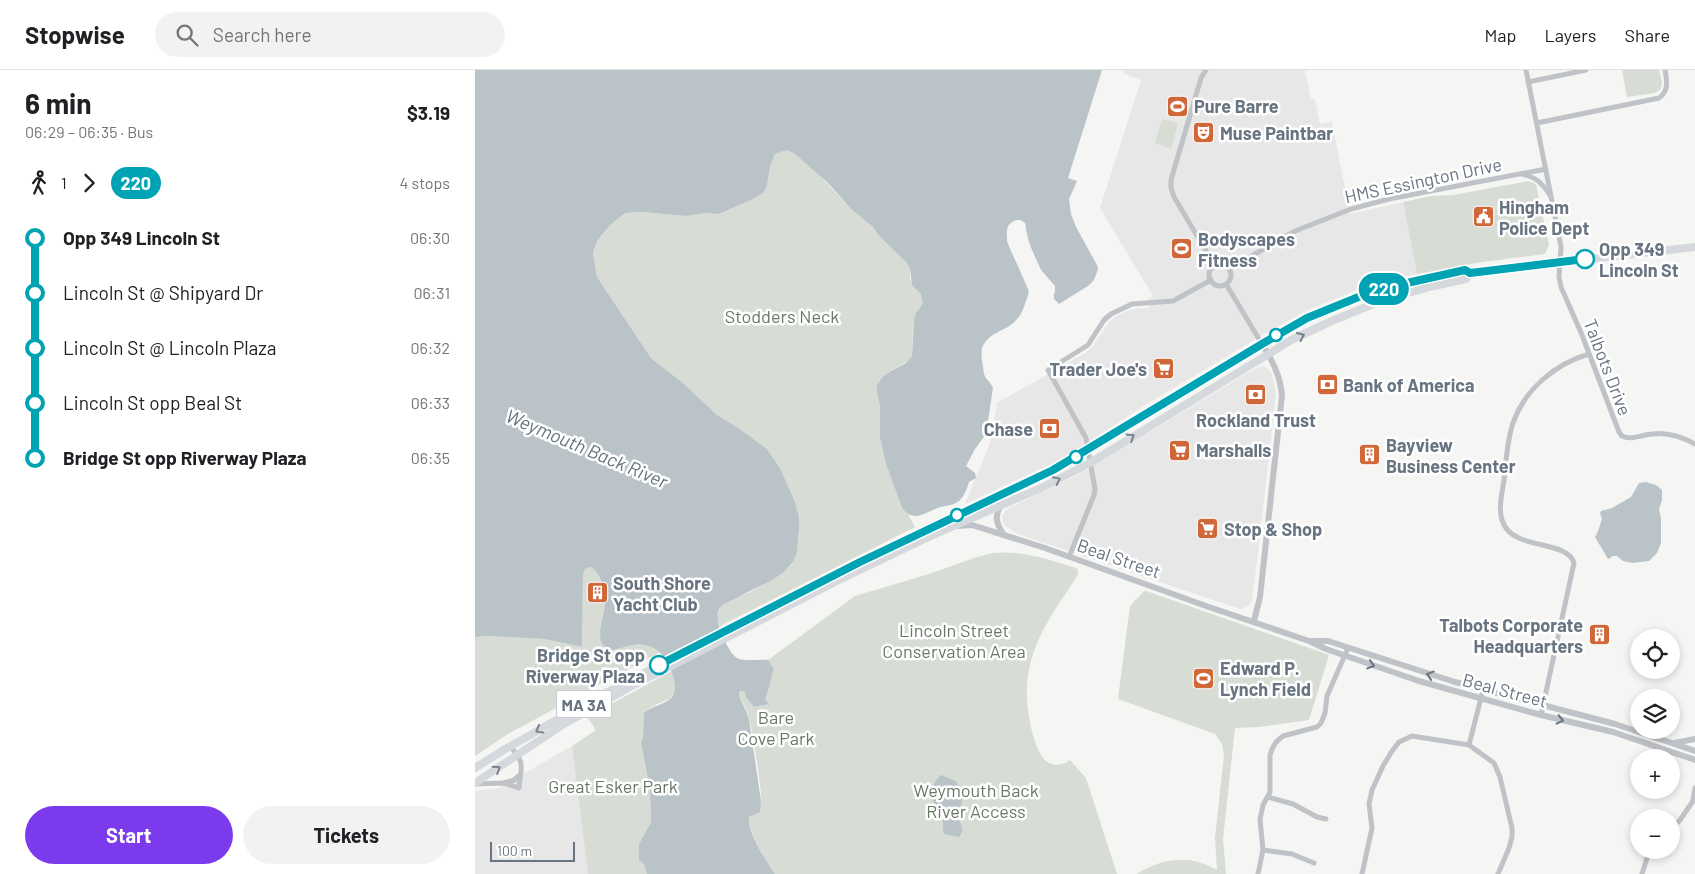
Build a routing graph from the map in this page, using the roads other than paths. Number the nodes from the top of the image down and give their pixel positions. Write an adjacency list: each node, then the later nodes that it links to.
1 (1206, 70): 12 (street)
2 (1526, 70): 5 (street, Talbots Drive)
3 (1586, 70): 5 (street)
4 (1665, 70): 6 (street)
5 (1529, 82): 6 (street, Talbots Drive)
6 (1537, 123): 7 (street, Talbots Drive)
7 (1546, 169): 8 (street, HMS Essington Drive); 9 (street, Talbots Drive)
8 (1519, 174): 9 (street); 13 (street, HMS Essington Drive)
9 (1551, 197): 11 (street, Talbots Drive)
10 (1695, 247): 11 (main road, MA 3A)
11 (1560, 262): 14 (main road, MA 3A); 19 (street, Talbots Drive)
12 (1215, 266): 13 (street); 15 (street)
13 (1229, 269): 16 (street)
14 (1470, 273): 17 (main road, MA 3A); 18 (main road, MA 3A, one-way to 14)
15 (1211, 280): 16 (street); 21 (street)
16 (1226, 284): 17 (street)
17 (1262, 344): 18 (street); 21 (main road, MA 3A)
18 (1268, 354): 22 (main road, MA 3A, one-way to 18); 27 (street)
19 (1589, 354): 20 (street, Talbots Drive); 35 (street)
20 (1695, 444)
21 (1088, 450): 22 (street); 28 (main road, MA 3A)
22 (1090, 463): 23 (main road, MA 3A, one-way to 22); 26 (street)
23 (1000, 507): 24 (main road, MA 3A); 25 (street)
24 (955, 526): 25 (street, Beal Street); 28 (main road, MA 3A)
25 (1004, 534): 26 (street, Beal Street)
26 (1069, 557): 27 (street, Beal Street)
27 (1254, 621): 29 (street, Beal Street)
28 (728, 632): 32 (main road, MA 3A)
29 (1309, 640): 30 (street, Beal Street); 31 (street, Beal Street)
30 (1349, 648): 31 (street); 33 (street, Beal Street, one-way to 30)
31 (1345, 656): 34 (street, Beal Street, one-way to 34); 49 (street)
32 (661, 668): 40 (main road, MA 3A, one-way to 40); 42 (main road, MA 3A)
33 (1483, 690): 34 (street); 35 (street, Beal Street)
34 (1481, 699): 36 (street, Beal Street); 39 (street)
35 (1543, 706): 36 (street); 38 (street, Beal Street)
36 (1541, 715): 43 (street, Beal Street, one-way to 43)
37 (1695, 739): 38 (street)
38 (1673, 743): 41 (street, Beal Street)
39 (1469, 744): 57 (street); 58 (street)
40 (510, 746): 42 (street); 44 (main road, MA 3A)
41 (1695, 751)
42 (518, 755): 45 (street); 46 (main road, MA 3A, one-way to 42)
43 (1695, 760)
44 (475, 768)
45 (520, 775): 47 (street); 47 (street)
46 (475, 783): 47 (street)
47 (504, 783)
48 (1695, 788): 50 (street)
49 (1268, 797): 51 (street); 53 (street)
50 (1694, 800): 52 (street)
51 (1326, 819)
52 (1680, 820)
53 (1263, 850): 55 (street); 56 (street)
54 (1647, 859): 59 (street)
55 (1314, 863)
56 (1258, 874)
57 (1362, 874)
58 (1498, 874)
59 (1642, 874)

